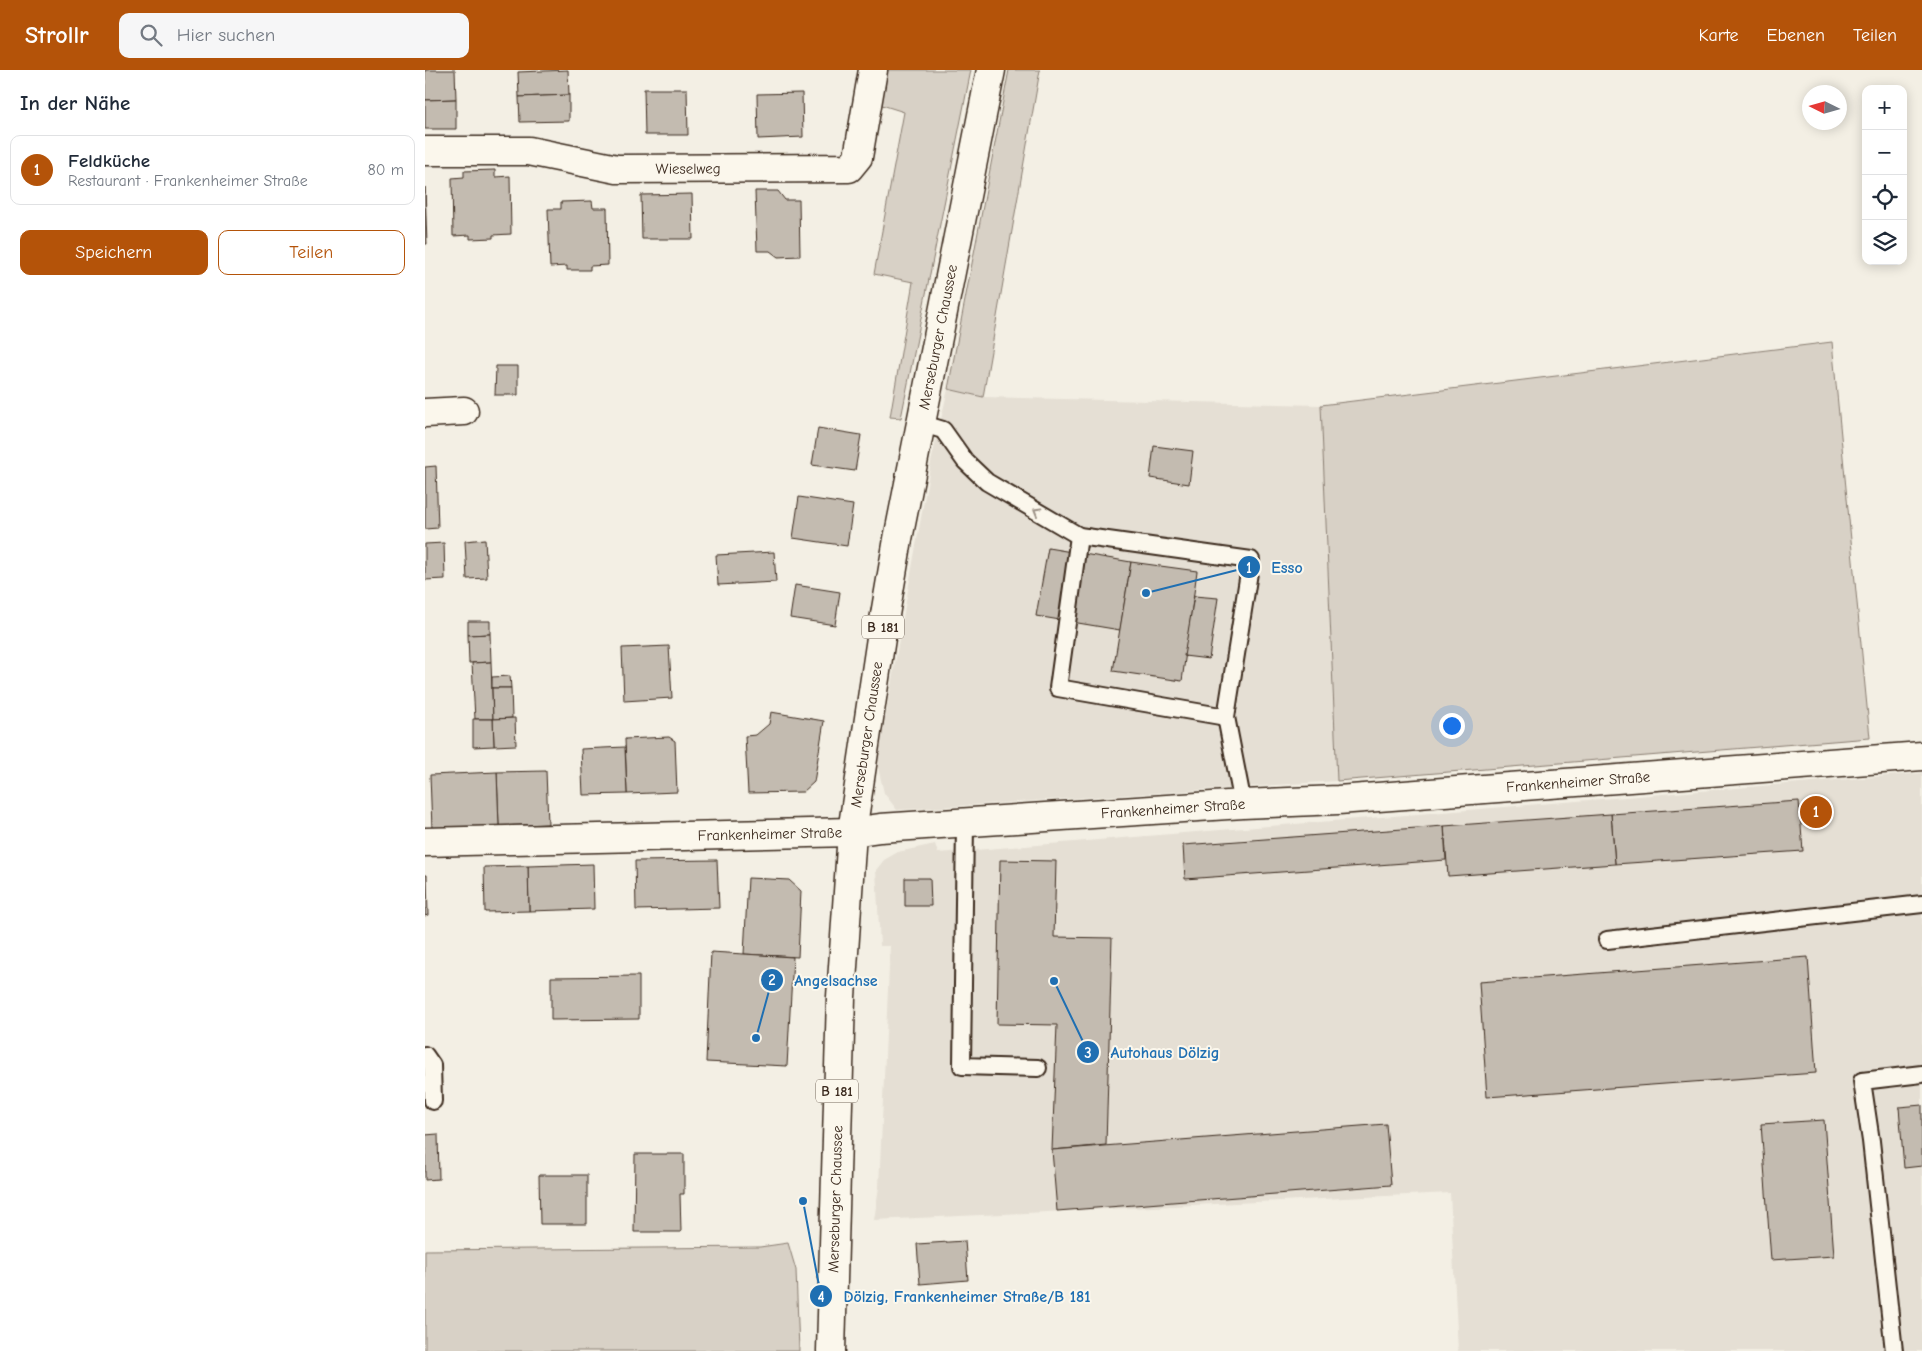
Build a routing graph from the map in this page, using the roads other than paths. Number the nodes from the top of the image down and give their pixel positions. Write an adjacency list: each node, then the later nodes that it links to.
1 (873, 70): 3 (street, Wieselweg)
2 (991, 70): 6 (street, Merseburger Chaussee / B 181)
3 (425, 151)
4 (464, 411): 5 (street)
5 (425, 413)
6 (920, 423): 7 (lane, one-way to 6); 12 (street, Merseburger Chaussee / B 181)
7 (1079, 536): 8 (lane); 8 (lane)
8 (1226, 716): 10 (lane)
9 (1922, 756): 10 (street, Frankenheimer Straße)
10 (1243, 804): 11 (street, Frankenheimer Straße)
11 (965, 822): 12 (street, Frankenheimer Straße); 17 (lane)
12 (853, 832): 13 (street, Frankenheimer Straße); 20 (street, Merseburger Chaussee / B 181)
13 (425, 842)
14 (1922, 904): 15 (lane)
15 (1607, 940)
16 (425, 1055): 19 (lane)
17 (1038, 1068)
18 (1922, 1074): 21 (lane)
19 (433, 1101)
20 (831, 1351)
21 (1894, 1351)

